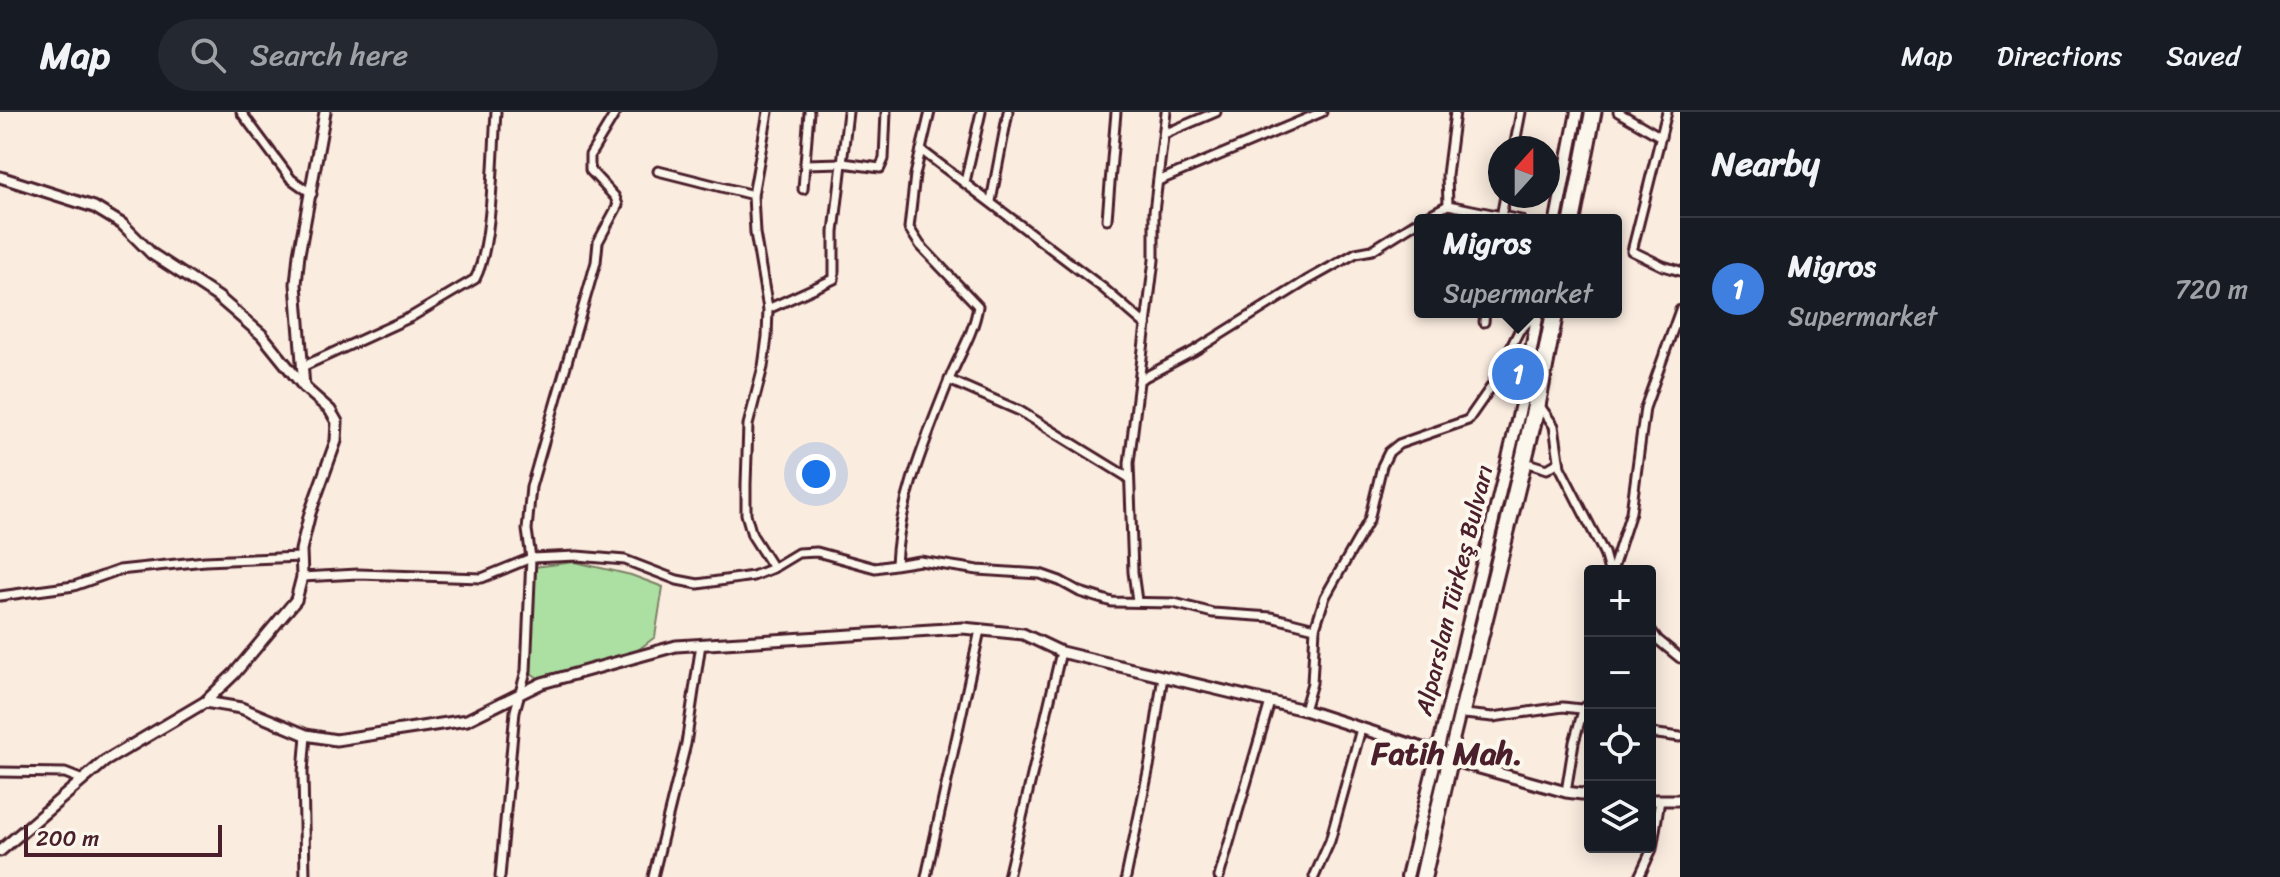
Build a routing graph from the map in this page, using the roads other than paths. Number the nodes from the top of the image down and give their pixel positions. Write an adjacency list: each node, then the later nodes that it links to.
1 (241, 112): 34 (street)
2 (325, 112): 34 (street)
3 (496, 112): 55 (street)
4 (616, 112): 64 (street)
5 (768, 112): 35 (street)
6 (809, 112): 28 (street)
7 (848, 112): 27 (street)
8 (886, 112): 27 (street)
9 (930, 112): 26 (street)
10 (981, 112): 32 (street)
11 (1008, 112): 36 (street)
12 (1116, 112): 43 (street)
13 (1166, 112): 23 (street)
14 (1216, 112): 23 (street)
15 (1322, 112): 31 (street)
16 (1455, 112): 37 (street)
17 (1521, 112): 24 (street)
18 (1575, 112): 40 (main road)
19 (1591, 112): 41 (main road)
20 (1597, 112): 42 (street)
21 (1618, 112): 25 (street)
22 (1667, 112): 25 (street)
23 (1164, 134): 31 (street)
24 (1516, 136)
25 (1661, 137): 45 (street)
26 (921, 150): 32 (street); 57 (street)
27 (843, 163): 28 (street); 46 (street)
28 (805, 164): 33 (street)
29 (658, 171): 35 (street)
30 (0, 177): 58 (street)
31 (1158, 181): 54 (street)
32 (965, 182): 36 (street)
33 (803, 189)
34 (312, 194): 55 (street)
35 (753, 195): 46 (street)
36 (991, 201): 54 (street)
37 (1448, 205): 38 (street); 39 (street)
38 (1431, 214)
39 (1485, 214)
40 (1557, 214)
41 (1574, 214)
42 (1574, 214)
43 (1107, 219)
44 (1414, 224): 56 (street)
45 (1680, 271)
46 (768, 309): 68 (street)
47 (1680, 310): 67 (street)
48 (1484, 318): 53 (street)
49 (1532, 318): 72 (street)
50 (1537, 318): 90 (main road, Alparslan Türkeş Bulvarı)
51 (1551, 318): 59 (main road, Alparslan Türkeş Bulvarı)
52 (1558, 318): 59 (street)
53 (1484, 322)
54 (1146, 325): 56 (street)
55 (304, 366): 58 (street)
56 (1141, 379): 62 (street)
57 (949, 380): 62 (street); 65 (street)
58 (304, 387): 63 (street)
59 (1538, 402): 60 (main road, Alparslan Türkeş Bulvarı); 61 (street)
60 (1524, 462): 61 (street); 84 (main road, Alparslan Türkeş Bulvarı)
61 (1559, 462): 66 (street)
62 (1129, 478): 71 (street)
63 (301, 557): 69 (street); 70 (street)
64 (531, 558): 68 (street); 69 (street); 79 (street)
65 (896, 564): 68 (street); 71 (street)
66 (1609, 565)
67 (1613, 565)
68 (773, 568)
69 (302, 577): 80 (street)
70 (0, 596)
71 (1137, 601): 72 (street)
72 (1315, 628): 83 (street)
73 (980, 630): 75 (street); 76 (street); 103 (street)
74 (1656, 637): 77 (street)
75 (701, 644): 79 (street); 102 (street)
76 (1061, 652): 78 (street); 104 (street)
77 (1680, 658)
78 (1163, 676): 81 (street); 105 (street)
79 (520, 693): 88 (street); 101 (street)
80 (205, 702): 88 (street); 93 (street)
81 (1270, 702): 83 (street); 106 (street)
82 (1584, 709): 84 (street)
83 (1304, 710): 86 (street)
84 (1462, 714): 91 (main road, Alparslan Türkeş Bulvarı)
85 (1584, 717): 94 (street)
86 (1361, 729): 90 (street); 107 (street)
87 (1656, 734): 89 (street)
88 (306, 735): 100 (street)
89 (1680, 737)
90 (1435, 752): 91 (street); 108 (main road, Alparslan Türkeş Bulvarı)
91 (1450, 760): 94 (street); 109 (main road, Alparslan Türkeş Bulvarı)
92 (0, 772): 93 (street)
93 (83, 780): 98 (street)
94 (1566, 792): 95 (street)
95 (1584, 794)
96 (1656, 800): 97 (street)
97 (1680, 800)
98 (0, 851)
99 (1650, 853): 110 (street)
100 (305, 877)
101 (500, 877)
102 (653, 877)
103 (926, 877)
104 (1008, 877)
105 (1126, 877)
106 (1219, 877)
107 (1314, 877)
108 (1407, 877)
109 (1424, 877)
110 (1639, 877)

